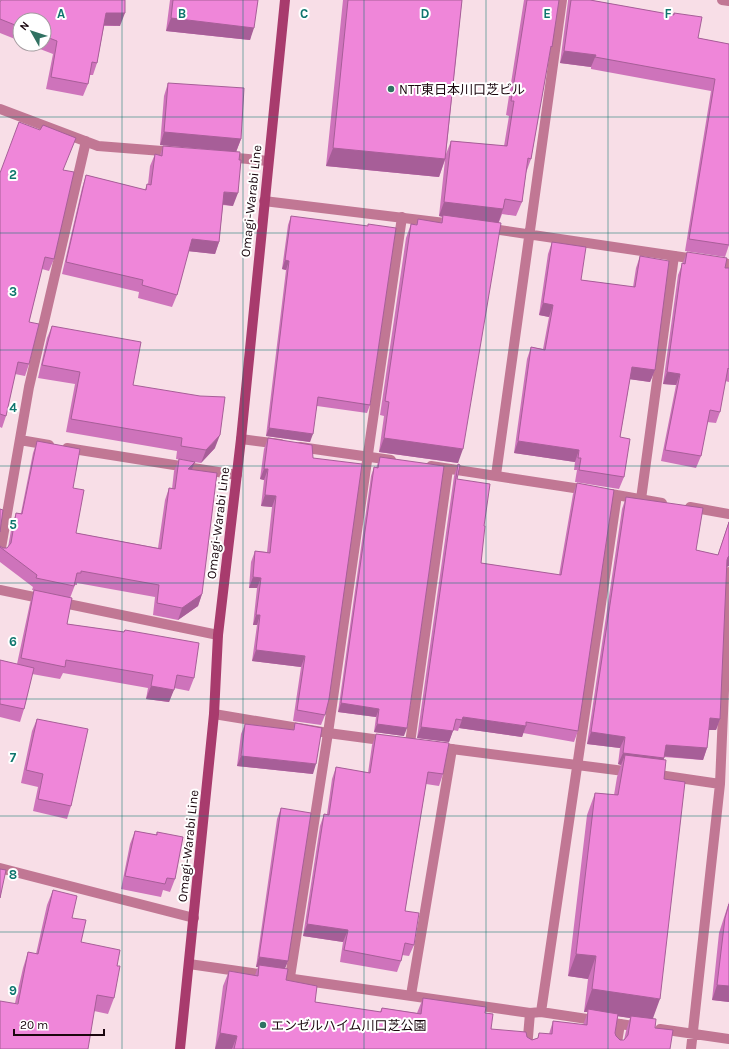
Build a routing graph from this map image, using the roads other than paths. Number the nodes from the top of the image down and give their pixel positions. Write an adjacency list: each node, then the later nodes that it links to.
1 (285, 0): 9 (main road, Omagi-Warabi Line)
2 (562, 0): 14 (street)
3 (722, 0): 4 (street)
4 (729, 1)
5 (0, 109): 6 (street)
6 (86, 141): 7 (street); 18 (street)
7 (183, 153)
8 (214, 156): 9 (street)
9 (268, 161): 10 (main road, Omagi-Warabi Line)
10 (264, 201): 11 (street); 17 (main road, Omagi-Warabi Line)
11 (402, 217): 12 (street); 19 (street)
12 (462, 225)
13 (477, 227): 14 (street)
14 (530, 234): 15 (street); 24 (street)
15 (674, 256): 16 (street); 26 (street)
16 (729, 264)
17 (241, 439): 19 (street); 23 (main road, Omagi-Warabi Line)
18 (20, 440): 23 (street); 28 (street)
19 (367, 456): 20 (street); 33 (street)
20 (404, 462)
21 (418, 464): 22 (street)
22 (448, 468): 24 (street); 34 (street)
23 (237, 475): 31 (main road, Omagi-Warabi Line)
24 (496, 475): 25 (street)
25 (617, 496): 26 (street); 36 (street)
26 (641, 499): 27 (street)
27 (729, 514)
28 (0, 554)
29 (729, 572): 37 (street)
30 (0, 590): 31 (street)
31 (218, 636): 32 (main road, Omagi-Warabi Line)
32 (214, 714): 33 (street); 39 (main road, Omagi-Warabi Line)
33 (328, 733): 34 (street); 41 (street)
34 (410, 743): 35 (street)
35 (452, 749): 36 (street); 42 (street)
36 (577, 764): 37 (street); 43 (street)
37 (720, 784): 46 (street)
38 (0, 868): 39 (street)
39 (194, 918): 40 (main road, Omagi-Warabi Line)
40 (189, 964): 41 (street); 48 (main road, Omagi-Warabi Line)
41 (290, 978): 42 (street)
42 (411, 995): 44 (street)
43 (541, 1012): 44 (street); 45 (street)
44 (530, 1013): 49 (street)
45 (620, 1024): 46 (street); 50 (street)
46 (694, 1034): 47 (street); 51 (street)
47 (729, 1040)
48 (180, 1049)
49 (527, 1049)
50 (616, 1049)
51 (691, 1049)

